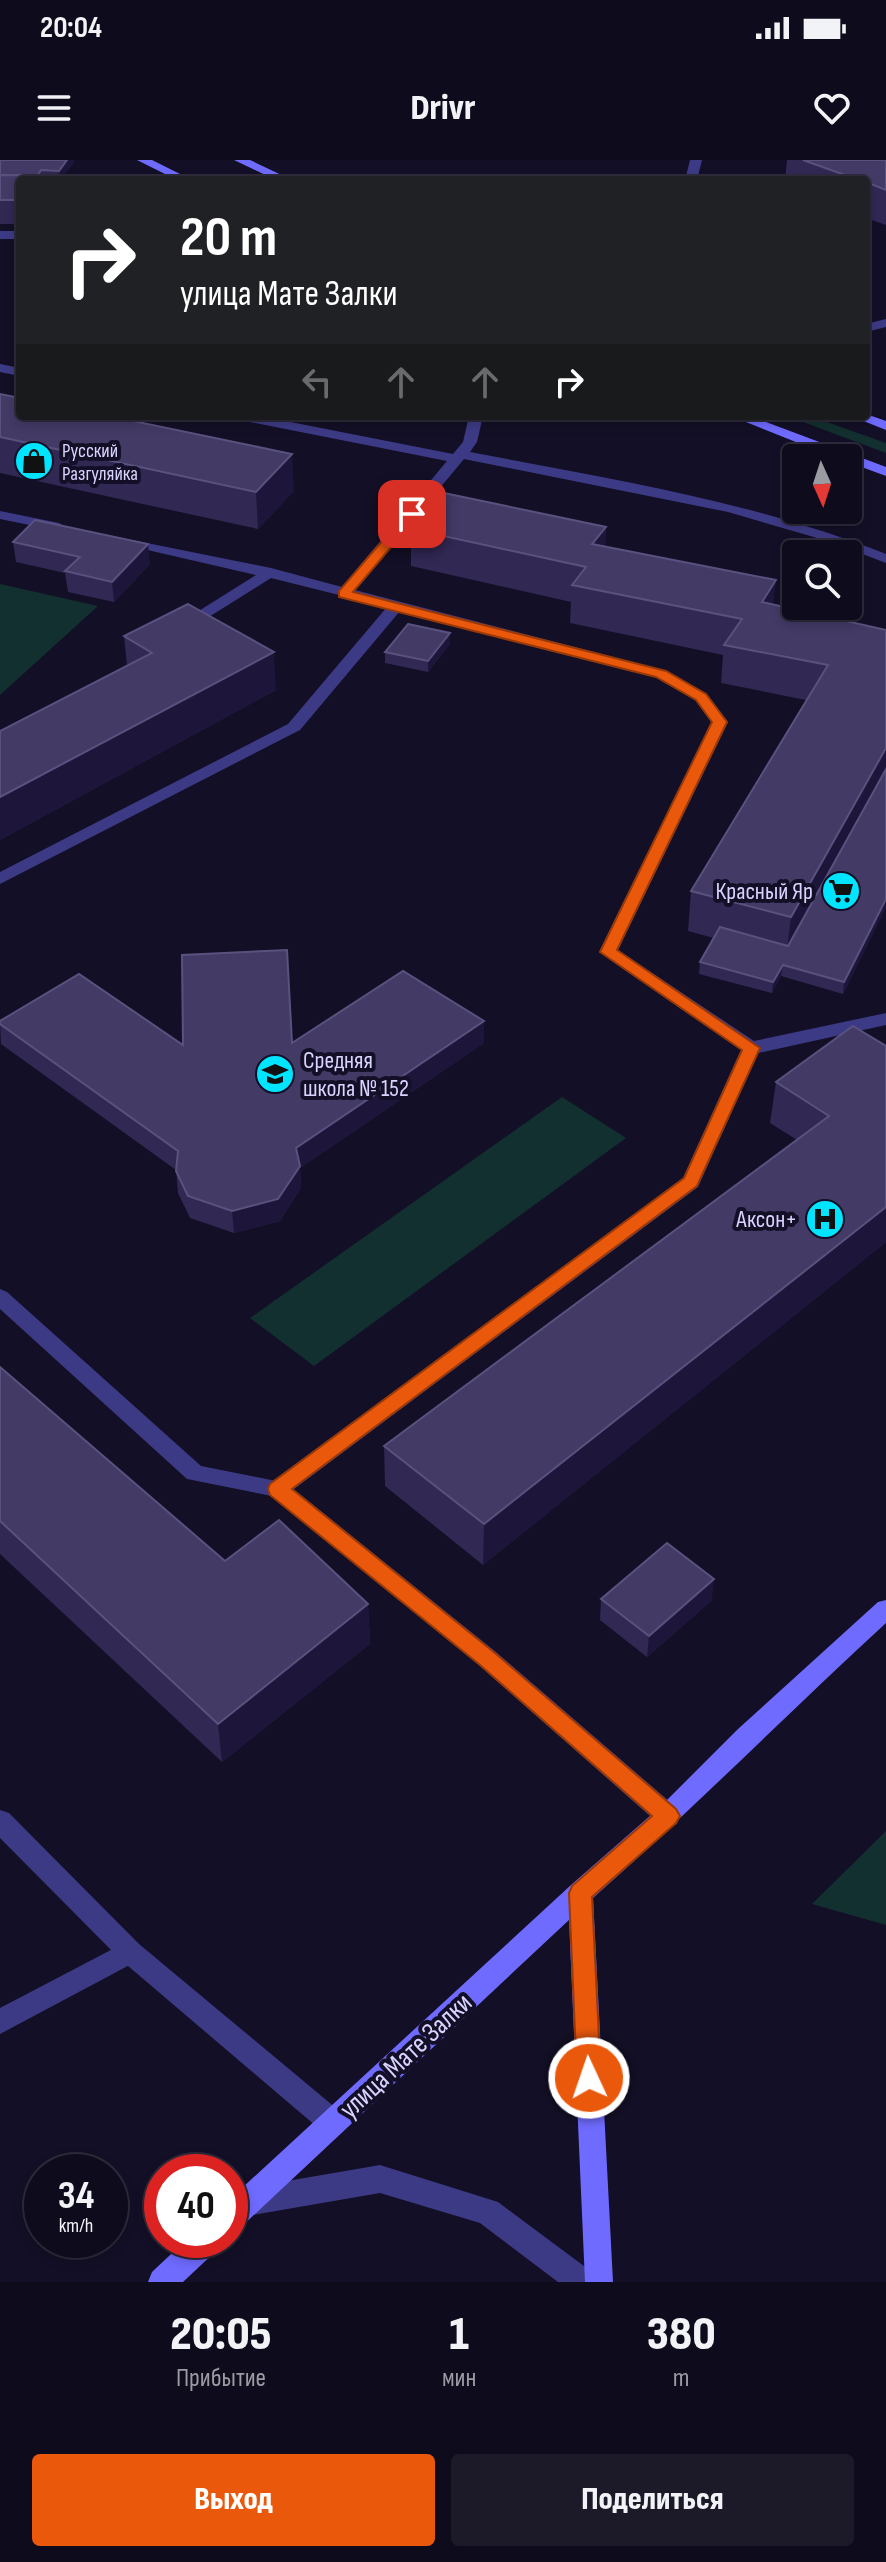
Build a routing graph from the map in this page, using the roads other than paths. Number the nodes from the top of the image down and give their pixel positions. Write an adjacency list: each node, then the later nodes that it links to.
1 (143, 160): 3 (street)
2 (240, 160): 4 (street)
3 (177, 176)
4 (277, 176)
5 (261, 420): 10 (street)
6 (475, 420): 10 (street)
7 (748, 420): 8 (street)
8 (787, 435): 9 (street); 11 (street)
9 (804, 444)
10 (458, 457): 17 (street); 19 (street)
11 (886, 472)
12 (862, 474): 13 (street)
13 (886, 487)
14 (0, 515): 15 (street)
15 (71, 529)
16 (102, 536): 18 (street)
17 (886, 559)
18 (271, 572): 19 (street); 21 (street)
19 (344, 594): 20 (street)
20 (396, 606): 22 (street); 24 (street)
21 (172, 634)
22 (0, 879)
23 (886, 1019): 24 (street)
24 (751, 1048): 26 (street)
25 (0, 1297): 26 (street)
26 (278, 1489): 28 (street)
27 (886, 1609): 28 (street, улица Мате Залки)
28 (668, 1816): 30 (street, улица Мате Залки)
29 (0, 1821): 31 (street)
30 (580, 1893): 33 (street, улица Мате Залки); 39 (street)
31 (130, 1952): 32 (street); 33 (street)
32 (0, 2022)
33 (333, 2123): 34 (street, улица Мате Залки)
34 (248, 2202)
35 (248, 2208): 38 (street)
36 (188, 2258): 37 (street)
37 (162, 2282)
38 (582, 2282)
39 (599, 2282)

